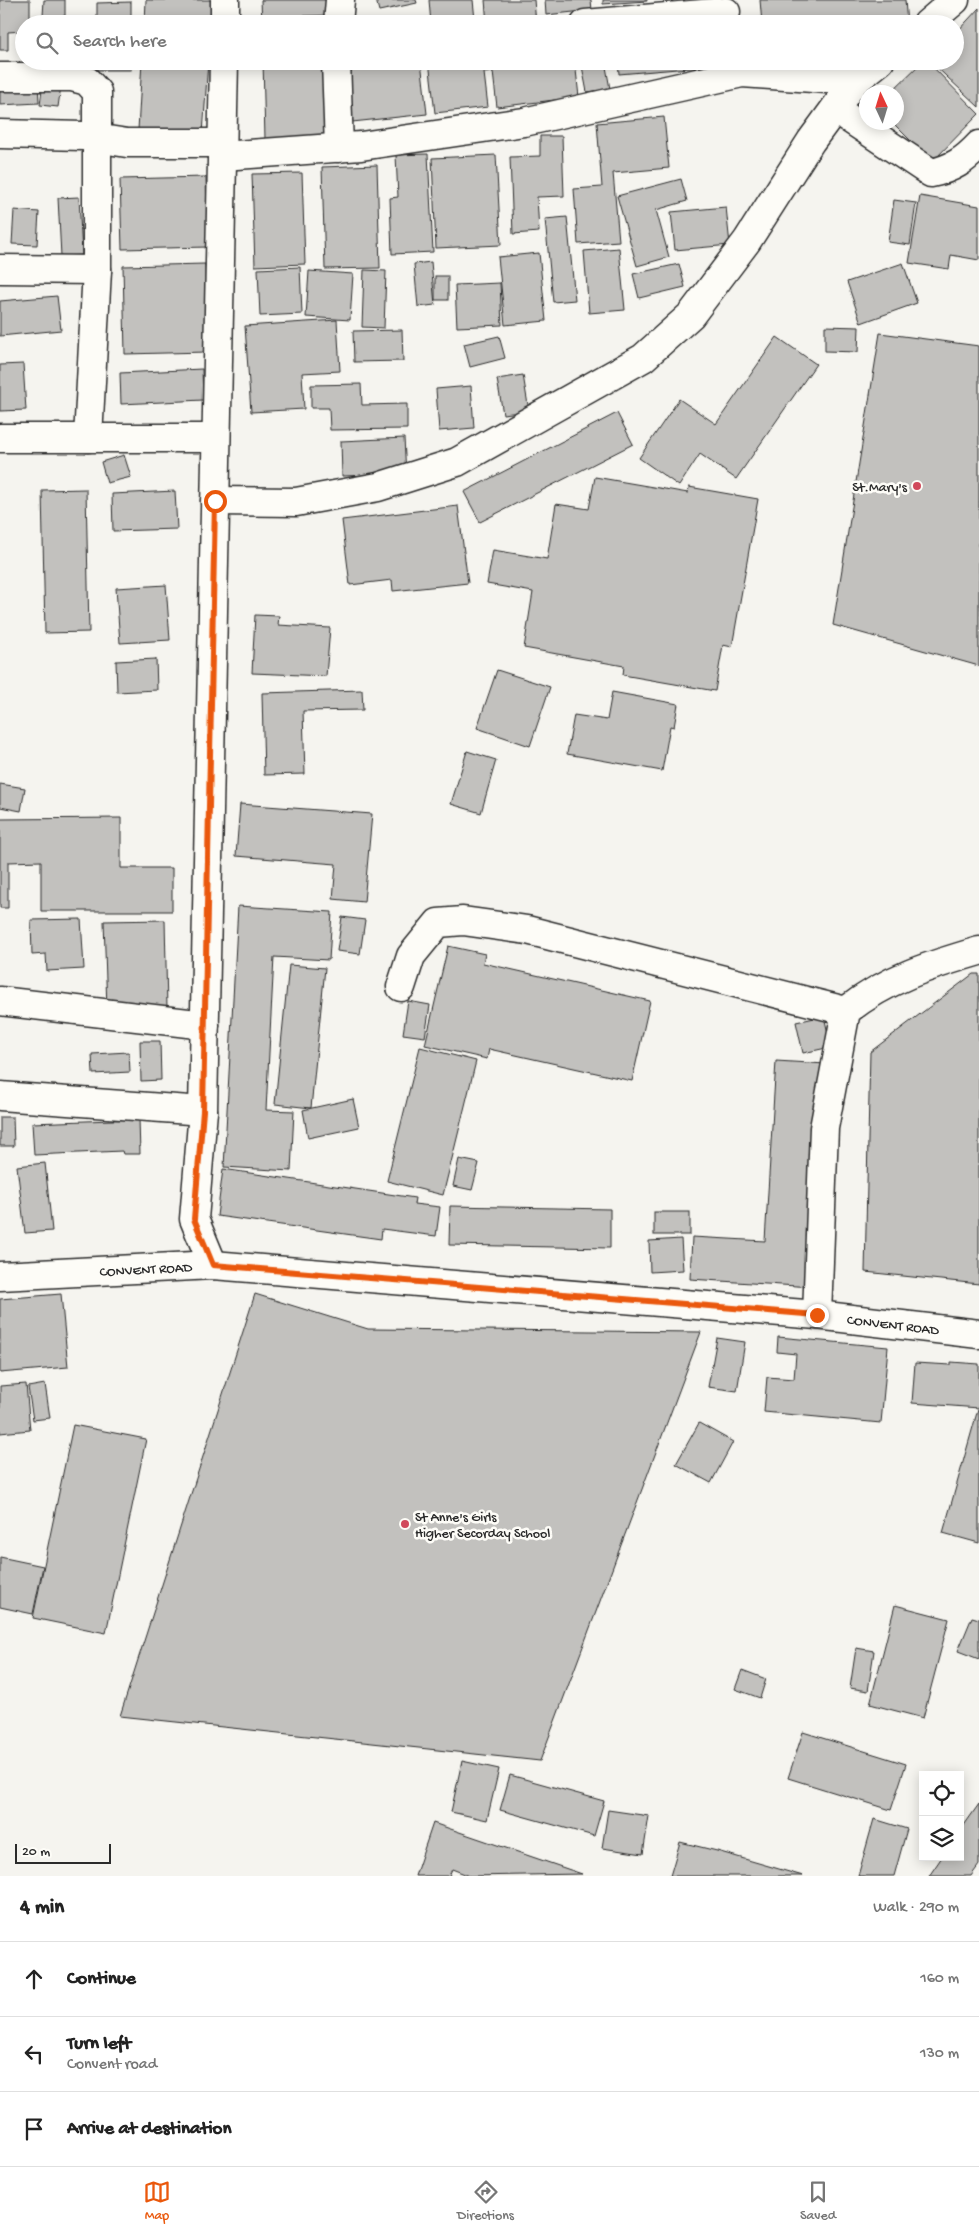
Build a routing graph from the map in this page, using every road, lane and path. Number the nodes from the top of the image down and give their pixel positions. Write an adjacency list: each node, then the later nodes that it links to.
1 (225, 0): 5 (street)
2 (340, 0): 6 (street)
3 (955, 0): 8 (street)
4 (726, 12): 7 (street)
5 (225, 15)
6 (339, 15)
7 (691, 15)
8 (938, 15)
9 (224, 70): 21 (street)
10 (336, 70): 20 (street)
11 (729, 70): 20 (street)
12 (765, 70): 15 (street)
13 (869, 70): 15 (street)
14 (0, 77): 18 (street)
15 (855, 81): 16 (street)
16 (834, 109): 19 (street); 27 (street)
17 (0, 134): 18 (street)
18 (96, 138): 21 (street); 23 (street)
19 (979, 145)
20 (339, 148): 21 (street)
21 (222, 150): 26 (street)
22 (0, 269): 23 (street)
23 (97, 270): 25 (street)
24 (0, 438): 25 (street)
25 (88, 438): 26 (street)
26 (216, 438): 27 (street)
27 (215, 501): 32 (street)
28 (979, 951): 31 (street)
29 (401, 987): 31 (street)
30 (0, 1002): 32 (street)
31 (846, 1011): 37 (street)
32 (205, 1025): 34 (street)
33 (0, 1096): 34 (street)
34 (203, 1111): 35 (street)
35 (213, 1265): 36 (street, CONVENT ROAD); 37 (street, CONVENT ROAD)
36 (0, 1276)
37 (817, 1315): 38 (street, CONVENT ROAD)
38 (979, 1334)

